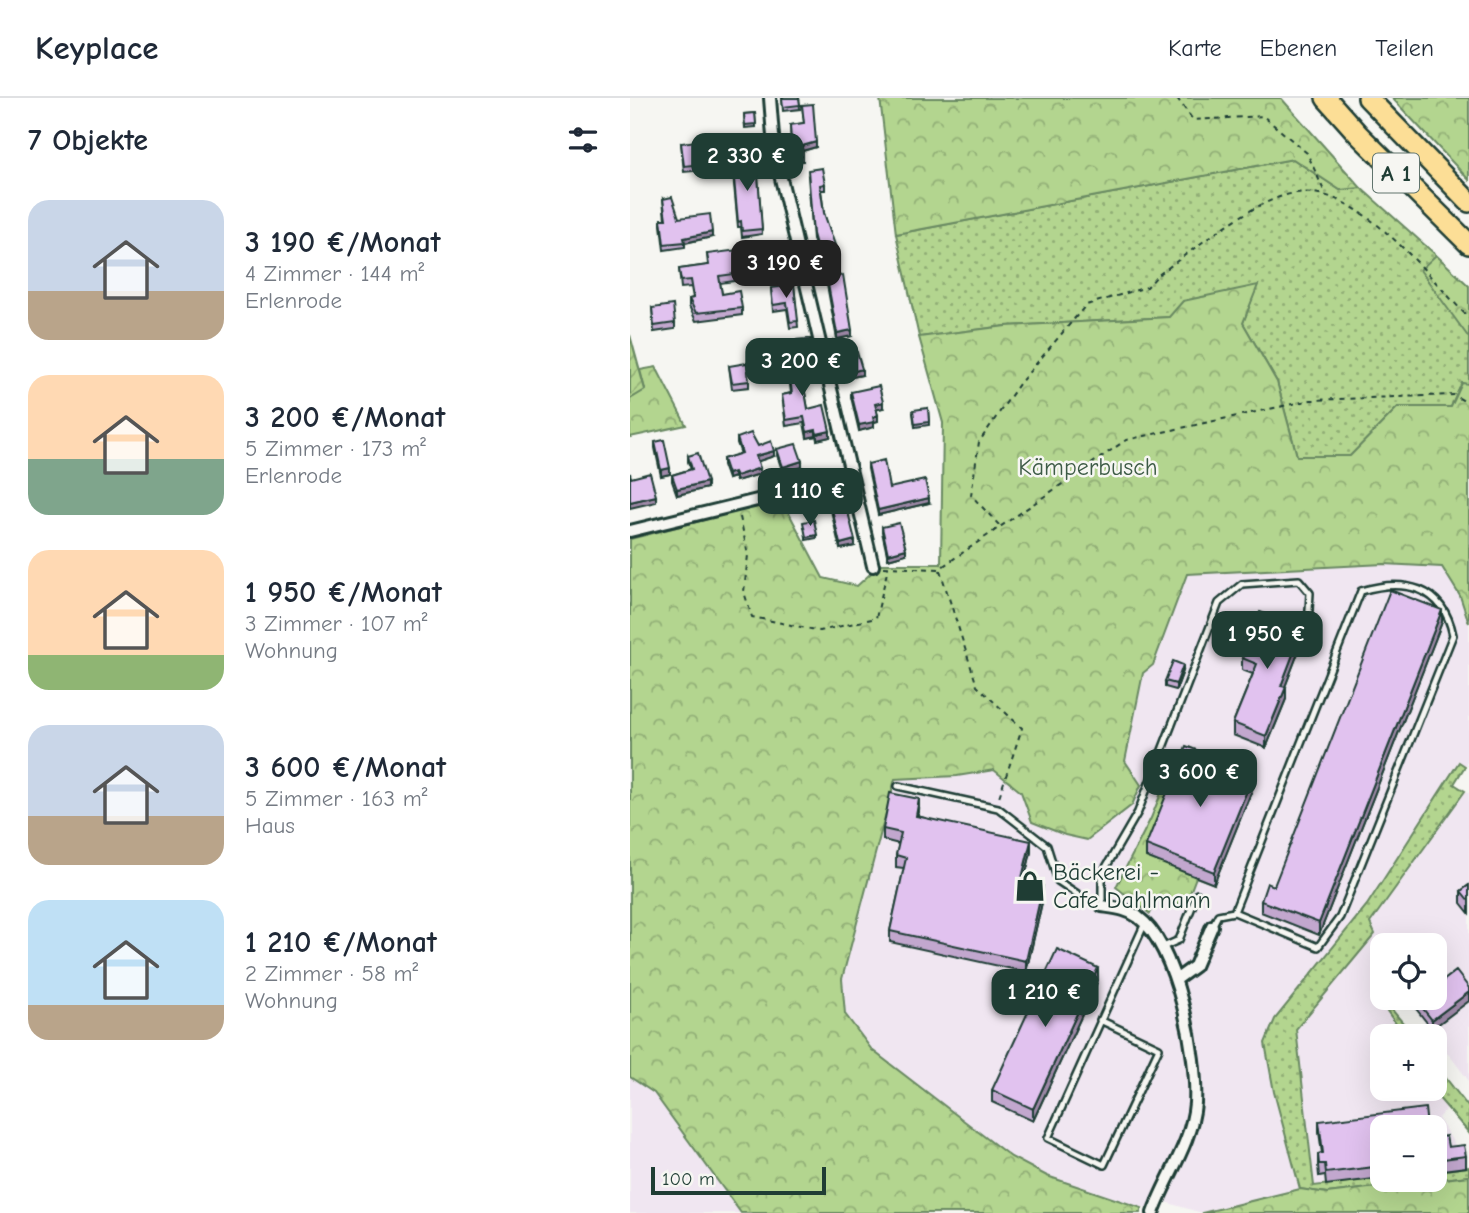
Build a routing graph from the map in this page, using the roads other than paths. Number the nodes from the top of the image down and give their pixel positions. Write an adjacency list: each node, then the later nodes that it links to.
1 (770, 98): 6 (street)
2 (1326, 98): 5 (highway, A 1)
3 (1368, 98): 4 (highway, A 1)
4 (1469, 202)
5 (1469, 244)
6 (851, 473): 7 (street); 8 (street)
7 (630, 531)
8 (873, 566)
9 (1308, 627): 12 (lane)
10 (898, 786): 12 (lane)
11 (1197, 894): 16 (lane)
12 (1102, 906): 14 (street)
13 (1234, 912): 13 (lane); 15 (lane)
14 (1145, 923): 16 (street); 18 (lane)
15 (1212, 926): 17 (street)
16 (1163, 947): 17 (street)
17 (1177, 979): 19 (street)
18 (1100, 1020): 18 (lane)
19 (1153, 1213)

